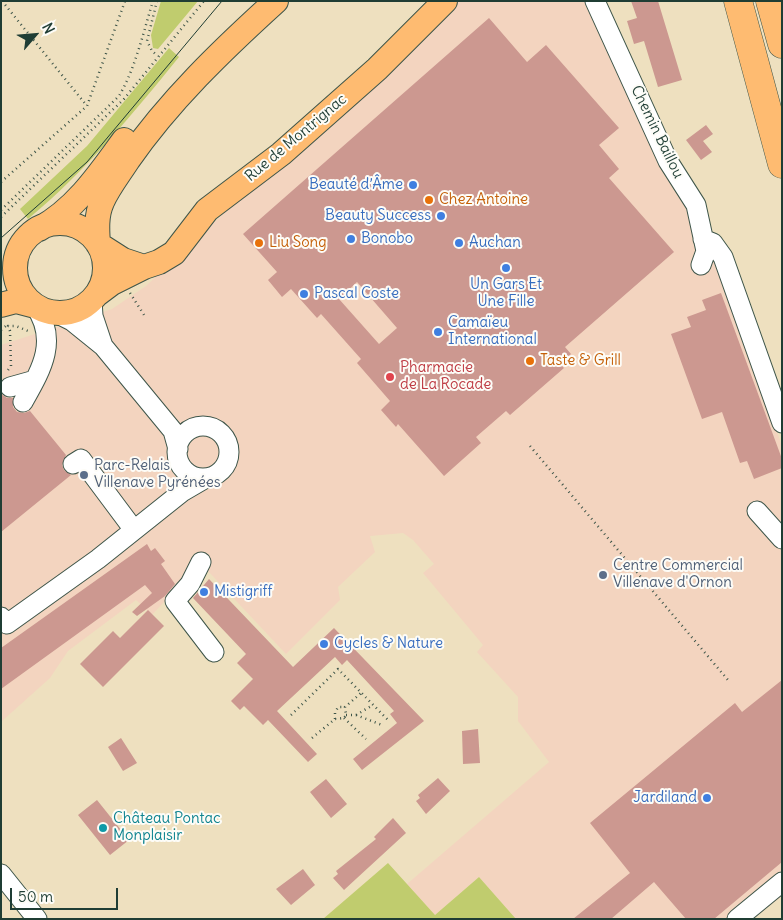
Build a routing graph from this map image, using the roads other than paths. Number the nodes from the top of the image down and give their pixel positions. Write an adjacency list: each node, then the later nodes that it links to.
1 (252, 1): 9 (main road)
2 (276, 1): 11 (main road)
3 (445, 1): 14 (main road, Rue de Montrignac)
4 (595, 1): 10 (street, Chemin Baillou)
5 (738, 1): 8 (highway)
6 (770, 1): 7 (highway)
7 (782, 44)
8 (782, 164)
9 (39, 229): 11 (main road); 12 (main road)
10 (704, 239): 13 (street, Chemin Baillou); 22 (street)
11 (98, 244): 14 (main road); 16 (main road)
12 (20, 248): 15 (main road); 17 (main road)
13 (701, 265)
14 (144, 267): 16 (main road, Rue de Montrignac)
15 (1, 282)
16 (94, 298): 18 (main road); 20 (street)
17 (35, 306): 18 (main road); 19 (main road); 21 (street)
18 (58, 314): 20 (street)
19 (4, 316)
20 (103, 346): 23 (street)
21 (14, 389)
22 (782, 423)
23 (182, 431): 25 (street); 26 (street)
24 (73, 464): 29 (street)
25 (186, 471): 26 (street); 27 (street)
26 (206, 478): 27 (street)
27 (182, 492): 29 (street)
28 (757, 511): 30 (street)
29 (134, 530): 32 (street)
30 (782, 539)
31 (202, 562): 33 (street)
32 (3, 623)
33 (214, 652)
34 (1, 874): 36 (street)
35 (782, 882): 37 (street)
36 (37, 919)
37 (737, 919)

